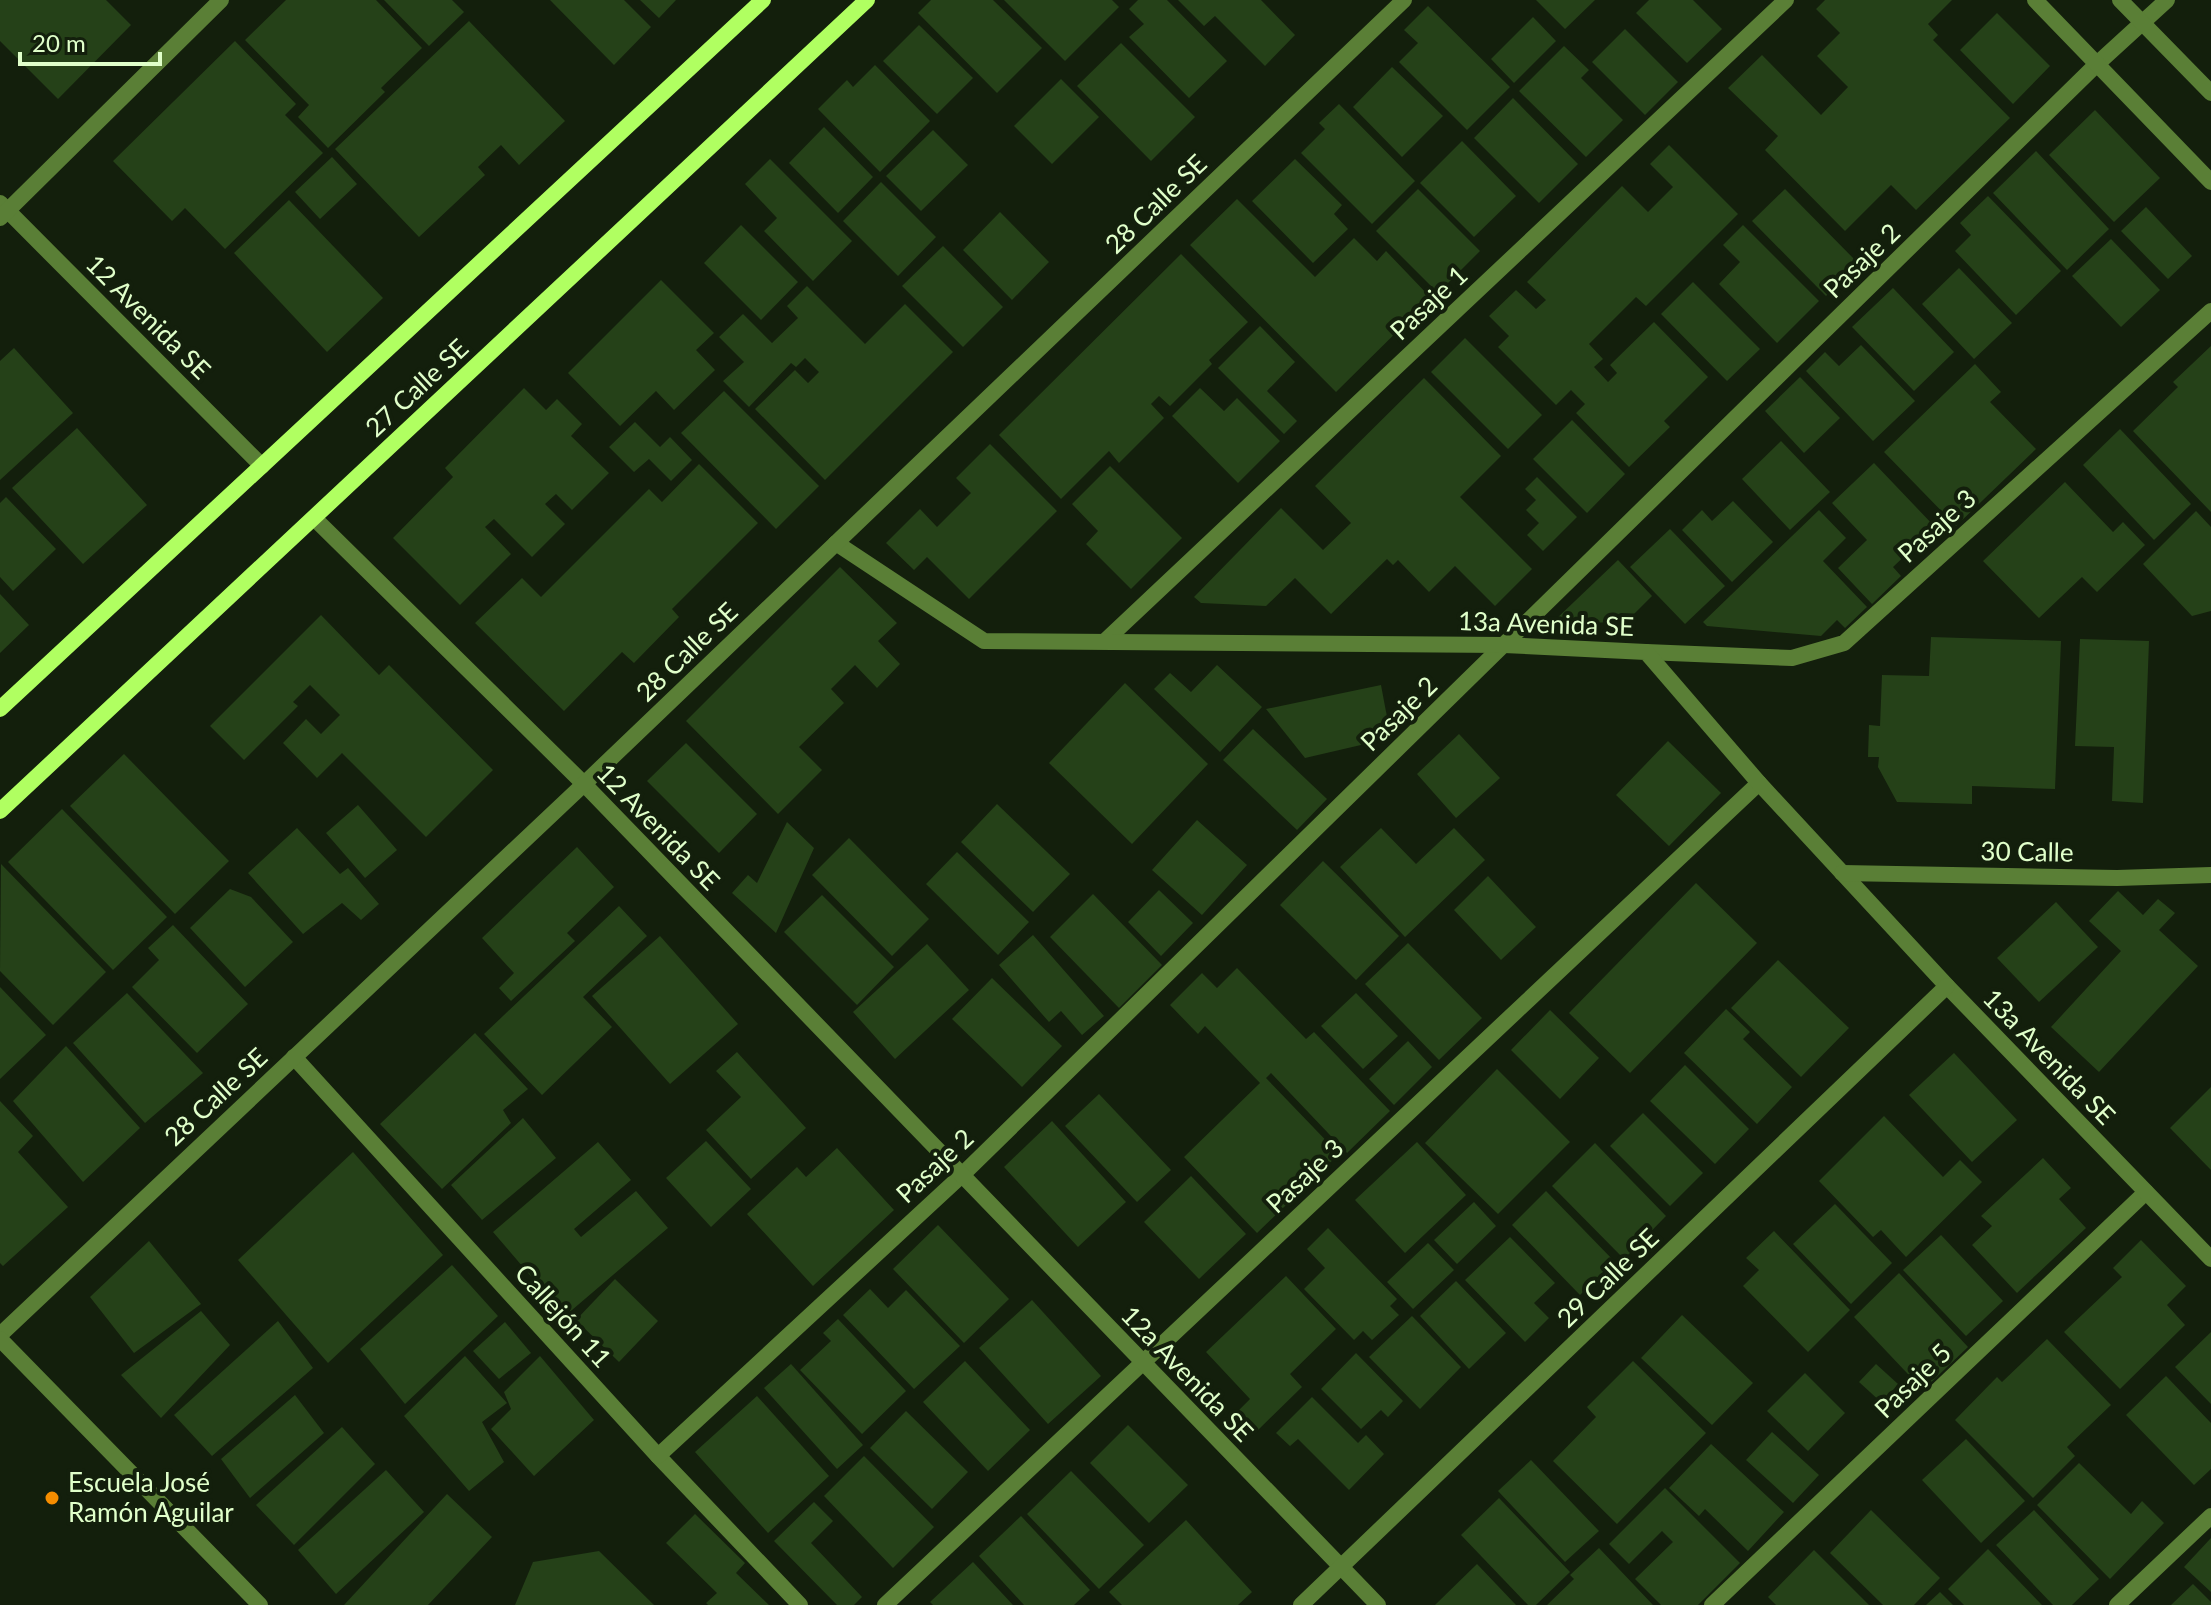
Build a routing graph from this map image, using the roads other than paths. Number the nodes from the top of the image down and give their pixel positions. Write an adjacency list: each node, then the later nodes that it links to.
1 (221, 0): 13 (street)
2 (763, 0): 15 (main road, 27 Calle SE)
3 (867, 0): 16 (main road, 27 Calle SE)
4 (1404, 0): 17 (street, 28 Calle SE)
5 (1786, 0): 18 (street, Pasaje 1)
6 (2035, 0): 10 (street)
7 (2120, 0): 9 (street)
8 (2167, 0): 9 (street, Pasaje 2)
9 (2142, 23): 10 (street, Pasaje 2); 11 (street)
10 (2097, 64): 12 (street); 19 (street, Pasaje 2)
11 (2211, 93)
12 (2211, 182)
13 (2, 211): 15 (street, 12 Avenida SE)
14 (2211, 311): 20 (street, Pasaje 3)
15 (262, 466): 21 (main road, 27 Calle SE)
16 (314, 518): 23 (street, 12 Avenida SE); 24 (main road, 27 Calle SE)
17 (836, 543): 18 (street, 13a Avenida SE); 23 (street, 28 Calle SE)
18 (1105, 641): 19 (street, 13a Avenida SE)
19 (1504, 645): 20 (street, 13a Avenida SE); 29 (street, Pasaje 2)
20 (1646, 652): 22 (street, 13a Avenida SE)
21 (0, 709)
22 (1759, 783): 25 (street, 13a Avenida SE); 33 (street, Pasaje 3)
23 (584, 784): 28 (street, 28 Calle SE); 29 (street, 12 Avenida SE)
24 (0, 811)
25 (1842, 873): 26 (street, 30 Calle); 27 (street, 13a Avenida SE)
26 (2211, 875)
27 (1947, 986): 30 (street, 13a Avenida SE); 36 (street, 29 Calle SE)
28 (294, 1057): 32 (street, 28 Calle SE); 34 (street, Callejón 11)
29 (962, 1175): 33 (street, 12a Avenida SE); 34 (street, Pasaje 2)
30 (2146, 1192): 31 (street, 13a Avenida SE); 42 (street, Pasaje 5)
31 (2211, 1259)
32 (0, 1337): 37 (street)
33 (1143, 1362): 36 (street, 12a Avenida SE); 39 (street, Pasaje 3)
34 (658, 1456): 38 (street, Callejón 11)
35 (2211, 1516): 43 (street)
36 (1342, 1567): 40 (street, 29 Calle SE); 41 (street, 12a Avenida SE)
37 (260, 1605)
38 (800, 1605)
39 (885, 1605)
40 (1301, 1605)
41 (1378, 1605)
42 (1712, 1605)
43 (2117, 1605)

